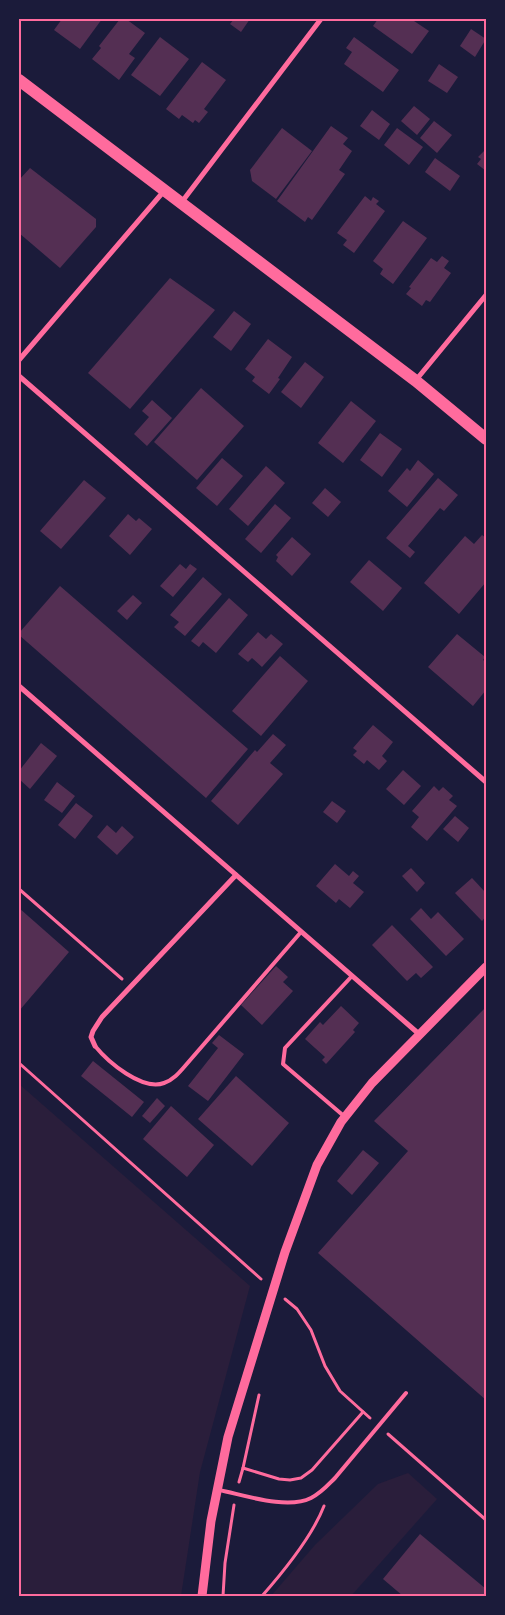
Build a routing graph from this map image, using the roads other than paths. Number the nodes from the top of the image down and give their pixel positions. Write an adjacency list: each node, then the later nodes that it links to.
1 (321, 19): 4 (street)
2 (19, 80): 3 (main road)
3 (164, 191): 4 (main road); 6 (street)
4 (180, 203): 8 (main road)
5 (486, 295): 8 (street)
6 (19, 360)
7 (19, 376): 11 (street)
8 (416, 381): 9 (main road)
9 (486, 438)
10 (19, 686): 12 (street)
11 (486, 782)
12 (236, 875): 13 (street); 17 (street)
13 (301, 932): 15 (street); 17 (lane)
14 (486, 967): 16 (street)
15 (352, 976): 16 (street); 18 (lane)
16 (419, 1034): 18 (street)
17 (95, 1046)
18 (346, 1117): 20 (street)
19 (406, 1393): 20 (lane)
20 (217, 1490): 21 (street)
21 (202, 1596)

